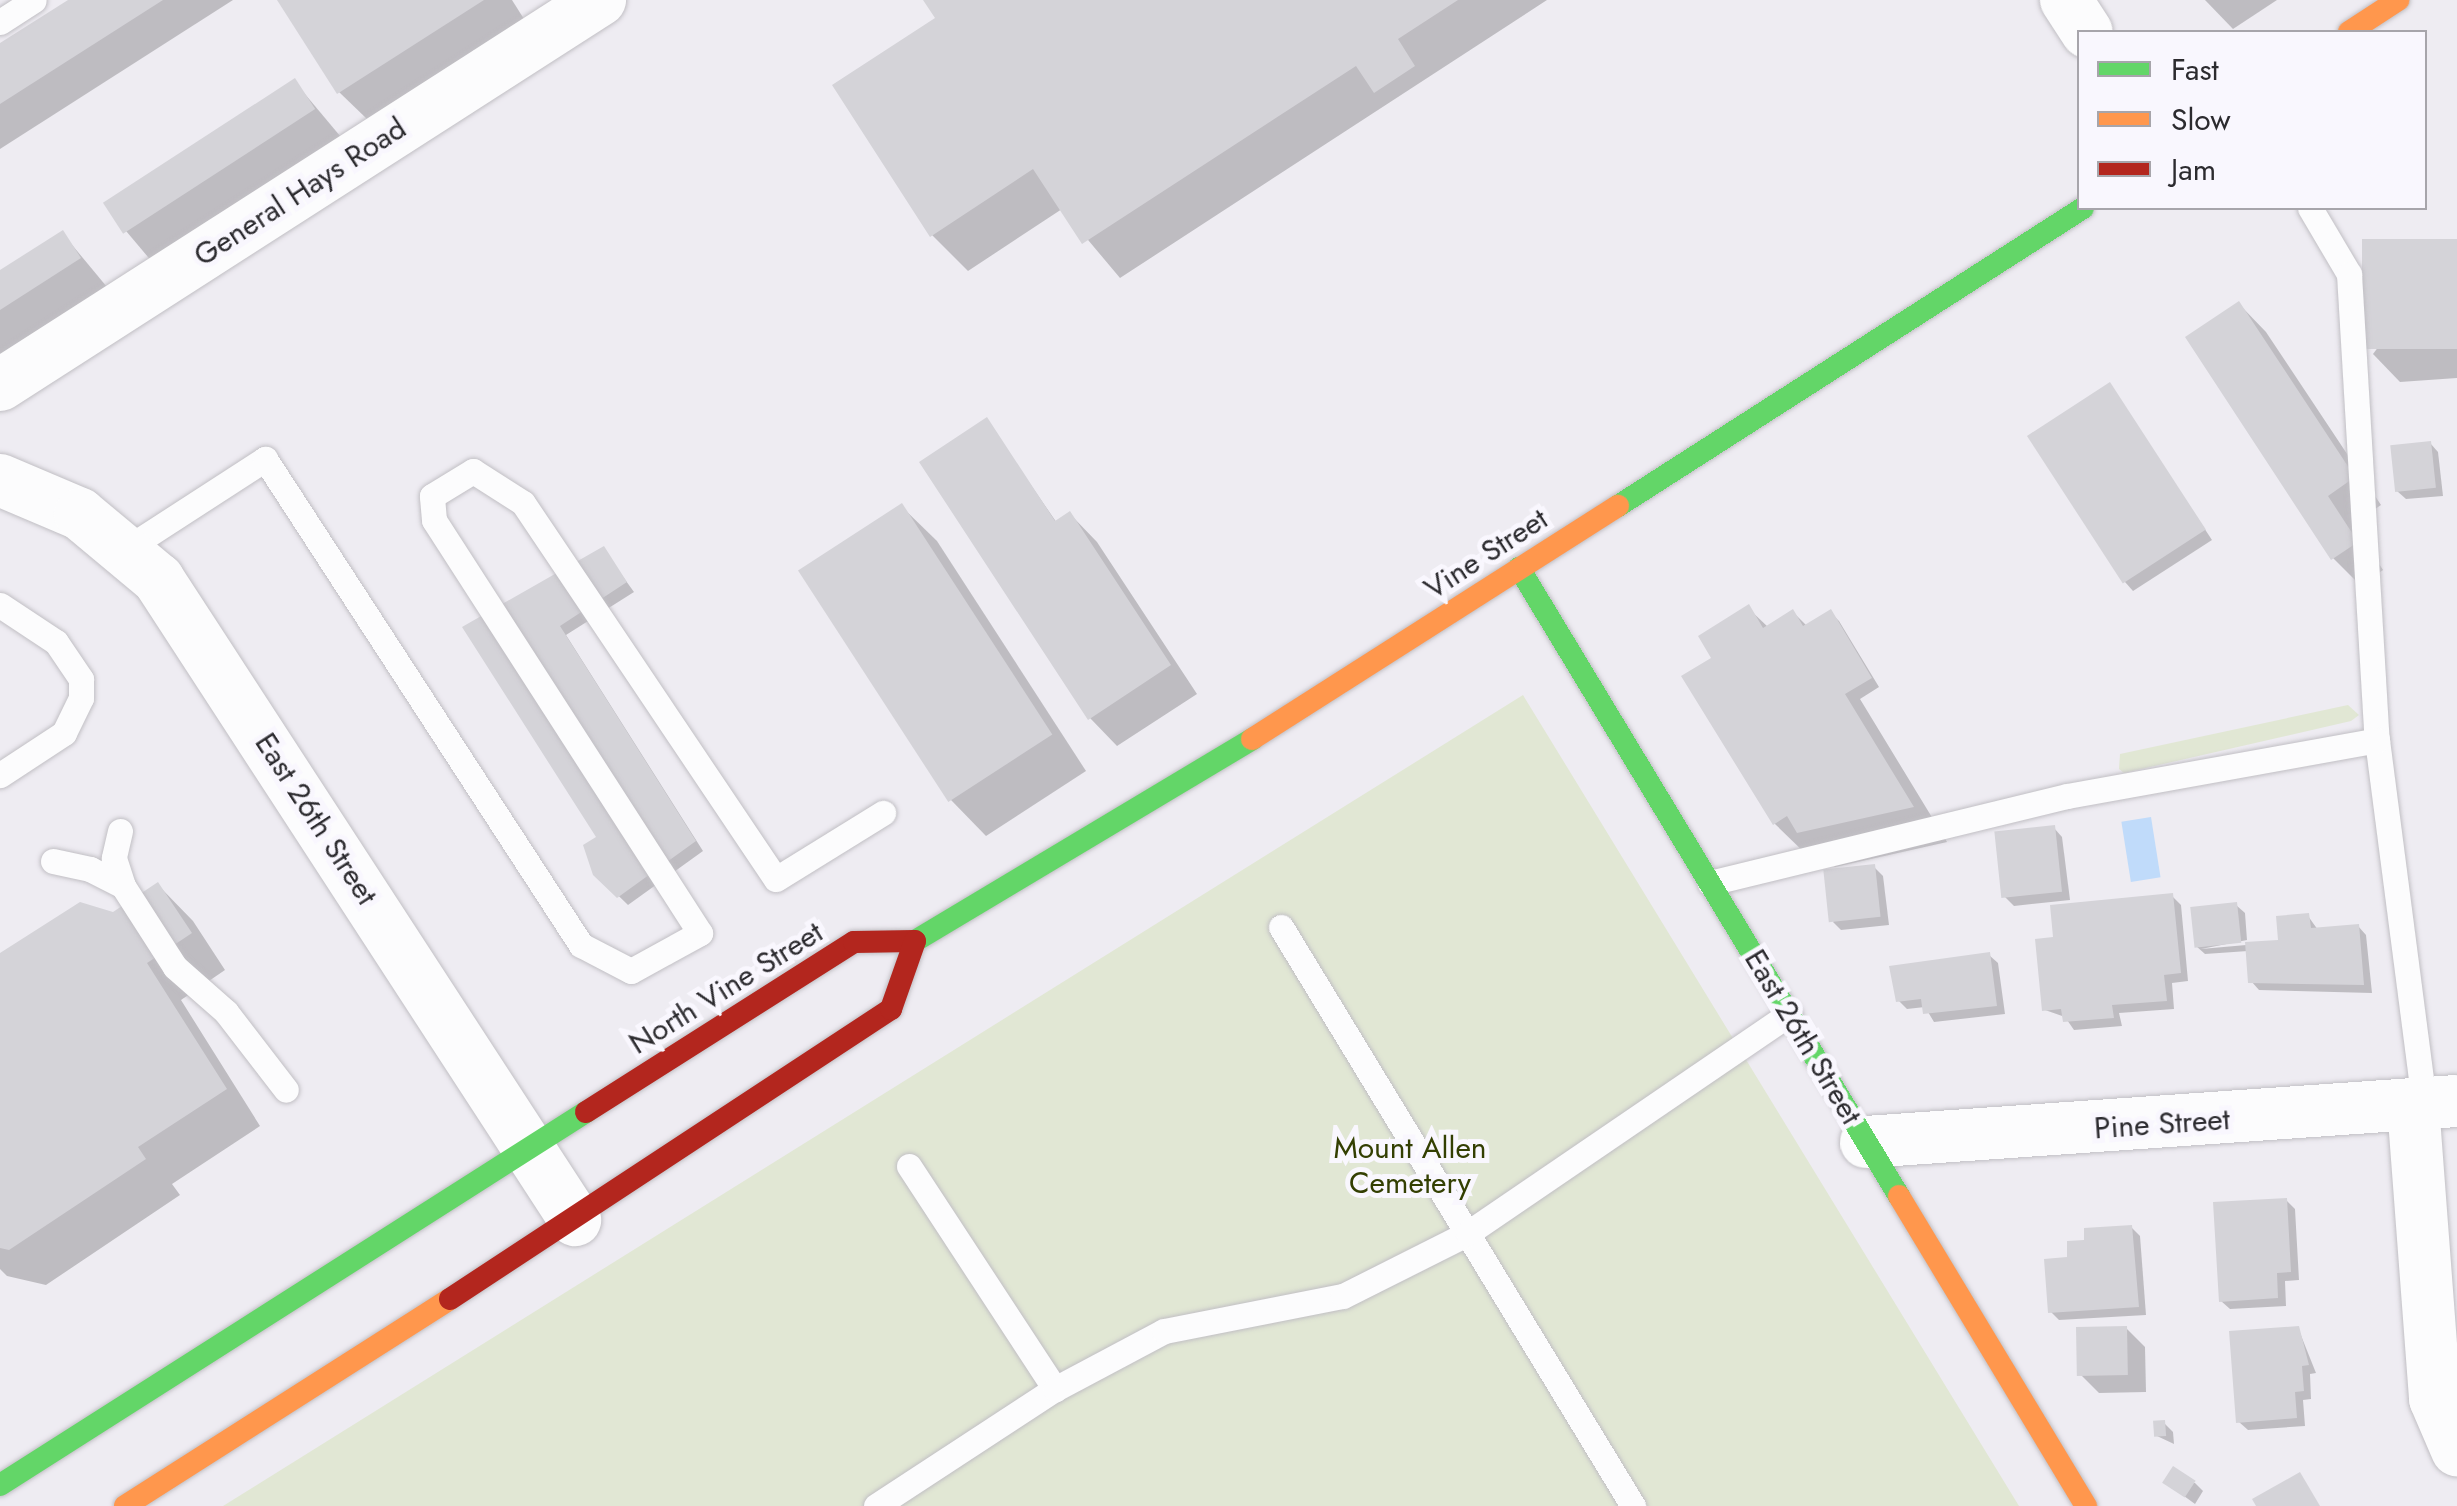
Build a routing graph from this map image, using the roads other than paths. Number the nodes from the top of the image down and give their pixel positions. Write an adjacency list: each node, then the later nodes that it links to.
1 (34, 0): 5 (lane)
2 (600, 0): 10 (street, General Hays Road)
3 (2066, 0): 6 (street)
4 (2398, 0): 7 (main road)
5 (0, 22)
6 (2085, 30)
7 (2352, 30)
8 (2080, 210): 13 (main road, Vine Street)
9 (2311, 210): 15 (lane)
10 (0, 384)
11 (0, 480): 12 (street, East 26th Street)
12 (126, 548): 17 (lane); 28 (street, East 26th Street)
13 (1519, 568): 20 (main road, East 26th Street); 23 (main road, Vine Street)
14 (0, 605): 16 (lane)
15 (2377, 740): 20 (lane); 26 (lane)
16 (0, 775)
17 (883, 812)
18 (120, 831): 21 (lane)
19 (52, 860): 21 (lane)
20 (1710, 883): 24 (main road, East 26th Street)
21 (122, 886): 25 (lane)
22 (1281, 928): 31 (lane)
23 (915, 941): 28 (main road, North Vine Street); 30 (main road)
24 (1788, 1014): 27 (main road, East 26th Street); 31 (lane)
25 (286, 1090)
26 (2431, 1103): 27 (street, Pine Street); 33 (street)
27 (1866, 1142): 38 (main road, East 26th Street)
28 (530, 1148): 30 (street, East 26th Street); 34 (main road, North Vine Street)
29 (909, 1166): 32 (lane)
30 (575, 1220): 35 (main road)
31 (1468, 1232): 32 (lane); 37 (lane)
32 (1055, 1389): 36 (lane)
33 (2457, 1450)
34 (0, 1485)
35 (126, 1506)
36 (876, 1506)
37 (1632, 1506)
38 (2086, 1506)

